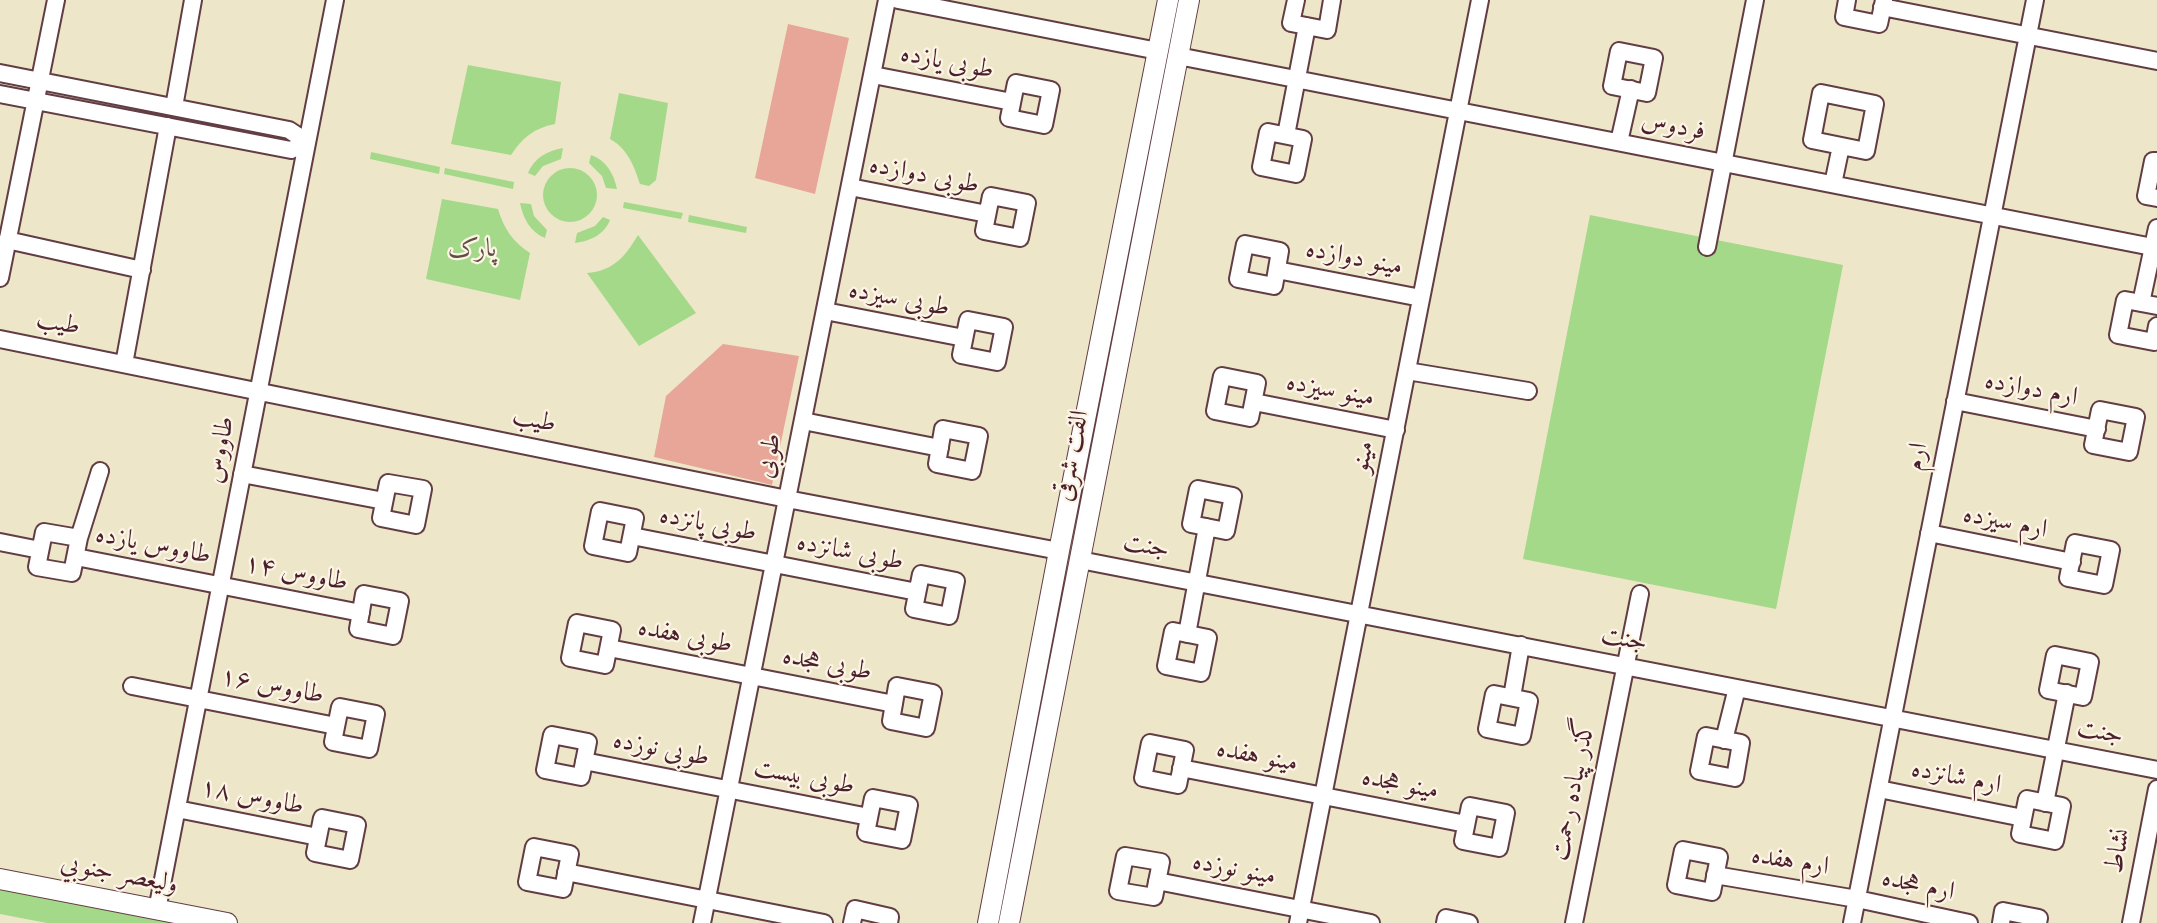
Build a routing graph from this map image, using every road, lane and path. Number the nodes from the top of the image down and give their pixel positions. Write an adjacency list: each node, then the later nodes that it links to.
1 (56, 0): 23 (street)
2 (194, 0): 28 (street)
3 (335, 0): 32 (street, طاووس)
4 (887, 0): 21 (street, طوبی)
5 (898, 0): 17 (street)
6 (1168, 0): 17 (main road, الفت شرقی)
7 (1189, 0): 18 (main road, الفت شرقی)
8 (1296, 0): 15 (street)
9 (1332, 0): 15 (street)
10 (1480, 0): 29 (street, مینو)
11 (1755, 0): 36 (street)
12 (1847, 0): 14 (street)
13 (2034, 0): 16 (street, ارم)
14 (1883, 4): 16 (street)
15 (1307, 26): 22 (street)
16 (2027, 36): 19 (street); 41 (street, ارم)
17 (1158, 51): 75 (main road, الفت شرقی)
18 (1178, 56): 22 (street, فردوس); 77 (main road, الفت شرقی)
19 (2157, 62)
20 (0, 73): 23 (street)
21 (873, 75): 27 (street, طوبی یازده); 38 (street, طوبی)
22 (1297, 79): 29 (street, فردوس); 31 (street)
23 (40, 81): 26 (street); 28 (street)
24 (1631, 89): 33 (street)
25 (0, 94): 26 (street)
26 (36, 101): 30 (street); 43 (street)
27 (1012, 102)
28 (174, 107): 32 (street)
29 (1458, 111): 33 (street, فردوس); 49 (street, مینو)
30 (168, 126): 32 (street); 46 (street)
31 (1286, 135)
32 (307, 142): 57 (street, طاووس)
33 (1619, 142): 36 (street, فردوس)
34 (1841, 146): 37 (street)
35 (2157, 161): 39 (street)
36 (1723, 163): 37 (street, فردوس); 44 (street)
37 (1833, 184): 41 (street, فردوس)
38 (850, 187): 40 (street, طوبی دوازده); 51 (street, طوبی)
39 (2157, 198)
40 (987, 214)
41 (1992, 216): 45 (street, فردوس); 59 (street, ارم)
42 (2157, 228): 45 (street)
43 (8, 240): 46 (street); 48 (street)
44 (1707, 247)
45 (2155, 248): 50 (street)
46 (142, 270): 55 (street)
47 (1277, 270): 49 (street, مینو دوازده)
48 (0, 278)
49 (1421, 298): 56 (street, مینو)
50 (2149, 305): 52 (street)
51 (825, 311): 53 (street, طوبی سیزده); 61 (street, طوبی)
52 (2157, 326)
53 (964, 338)
54 (0, 339): 55 (street, طیب)
55 (124, 364): 57 (street, طیب)
56 (1407, 371): 58 (street); 62 (street, مینو)
57 (259, 390): 66 (street, طاووس); 67 (street, طیب)
58 (1528, 391)
59 (1955, 401): 63 (street, ارم دوازده); 70 (street, ارم)
60 (1254, 402): 62 (street, مینو سیزده)
61 (803, 421): 64 (street); 67 (street, طوبی)
62 (1396, 429): 85 (street, مینو)
63 (2097, 429)
64 (940, 448)
65 (100, 471): 72 (street)
66 (242, 474): 68 (street); 81 (street, طاووس)
67 (787, 499): 75 (street, طیب); 79 (street, طوبی)
68 (384, 501)
69 (1207, 527): 80 (street)
70 (1929, 533): 78 (street, ارم سیزده); 97 (street, ارم)
71 (632, 536): 79 (street, طوبی پانزده)
72 (79, 538): 74 (street); 76 (street)
73 (0, 542): 74 (street)
74 (40, 550): 76 (street)
75 (1059, 550): 127 (main road, الفت شرقی)
76 (76, 557): 81 (street, طاووس یازده)
77 (1080, 560): 80 (street, جنت); 128 (main road, الفت شرقی)
78 (2072, 562)
79 (774, 564): 82 (street, طوبی شانزده); 90 (street, طوبی)
80 (1197, 582): 85 (street, جنت); 86 (street)
81 (221, 586): 84 (street, طاووس ۱۴); 94 (street, طاووس)
82 (917, 592)
83 (1640, 594): 89 (street, گذر پیاده رحمت)
84 (361, 613)
85 (1359, 614): 87 (street, جنت); 107 (street, مینو)
86 (1187, 634)
87 (1521, 645): 89 (street, جنت); 95 (street)
88 (609, 648): 90 (street, طوبی هفده)
89 (1625, 666): 92 (street, جنت); 132 (street, گذر پیاده رحمت)
90 (751, 676): 96 (street, طوبی هجده); 104 (street, طوبی)
91 (132, 686): 94 (street, طاووس ۱۶)
92 (1737, 688): 97 (street, جنت); 99 (street)
93 (2067, 693): 100 (street)
94 (198, 698): 98 (street, طاووس ۱۶); 109 (street, طاووس)
95 (1512, 698)
96 (894, 704)
97 (1893, 718): 100 (street, جنت); 105 (street, ارم)
98 (336, 726)
99 (1724, 740)
100 (2056, 750): 103 (street, جنت); 108 (street)
101 (584, 761): 104 (street, طوبی نوزده)
102 (1181, 768): 107 (street, مینو هفده)
103 (2157, 770)
104 (729, 789): 110 (street, طوبی بیست); 119 (street, طوبی)
105 (1879, 789): 111 (street, ارم شانزده); 118 (street, ارم)
106 (2157, 789): 137 (street, نشاط)
107 (1323, 796): 112 (street, مینو هجده); 121 (street, مینو)
108 (2045, 803): 111 (street); 111 (street)
109 (177, 809): 113 (street, طاووس ۱۸); 120 (street, طاووس)
110 (869, 817)
111 (2023, 818)
112 (1467, 824)
113 (318, 837)
114 (566, 872): 119 (street)
115 (1715, 875): 118 (street, ارم هفده)
116 (0, 879): 120 (main road, وليعصر جنوبي)
117 (1157, 881): 121 (street, مینو نوزده)
118 (1857, 898): 133 (street, ارم); 134 (street, ارم هجده)
119 (706, 900): 123 (street, طوبی); 124 (street)
120 (157, 910): 122 (main road, وليعصر جنوبي)
121 (1300, 916): 129 (street, مینو نوزده)
122 (227, 923)
123 (702, 923)
124 (824, 923)
125 (852, 923): 126 (street)
126 (889, 923)
127 (988, 923)
128 (1009, 923)
129 (1371, 923)
130 (1445, 923): 131 (street)
131 (1469, 923)
132 (1574, 923)
133 (1852, 923)
134 (1969, 923)
135 (2001, 923): 136 (street)
136 (2038, 923)
137 (2131, 923)

